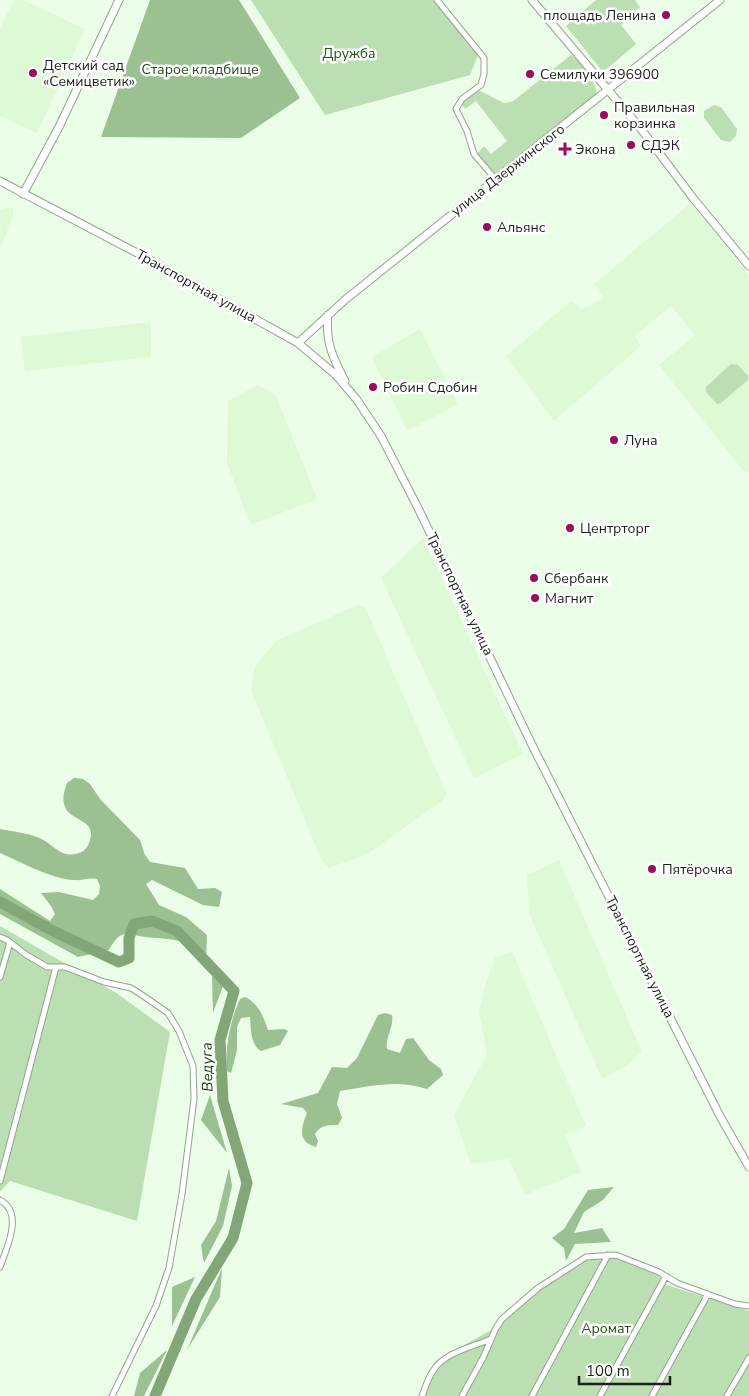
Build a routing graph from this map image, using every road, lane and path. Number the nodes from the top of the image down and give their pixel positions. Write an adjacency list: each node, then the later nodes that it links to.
1 (119, 0): 8 (main road)
2 (437, 0): 6 (street)
3 (532, 0): 5 (main road)
4 (720, 0): 5 (main road, улица Дзержинского)
5 (609, 90): 6 (main road, улица Дзержинского); 9 (main road)
6 (496, 180): 10 (main road, улица Дзержинского)
7 (0, 181): 8 (main road, Транспортная улица)
8 (24, 194): 11 (main road, Транспортная улица)
9 (749, 266)
10 (328, 315): 11 (main road, улица Дзержинского); 12 (main road)
11 (298, 343): 12 (main road, Транспортная улица)
12 (351, 393): 17 (main road, Транспортная улица)
13 (0, 937): 14 (street)
14 (10, 942): 15 (street); 16 (street)
15 (56, 967): 18 (street); 27 (street)
16 (0, 977)
17 (749, 1167)
18 (0, 1180)
19 (0, 1200): 21 (street)
20 (608, 1255): 22 (street); 25 (street); 30 (street)
21 (0, 1267)
22 (666, 1276): 23 (street); 31 (street)
23 (708, 1294): 24 (street); 32 (street)
24 (749, 1306)
25 (492, 1338): 28 (street); 29 (street)
26 (749, 1358): 33 (street)
27 (112, 1396)
28 (422, 1396)
29 (462, 1396)
30 (532, 1396)
31 (600, 1396)
32 (652, 1396)
33 (727, 1396)

